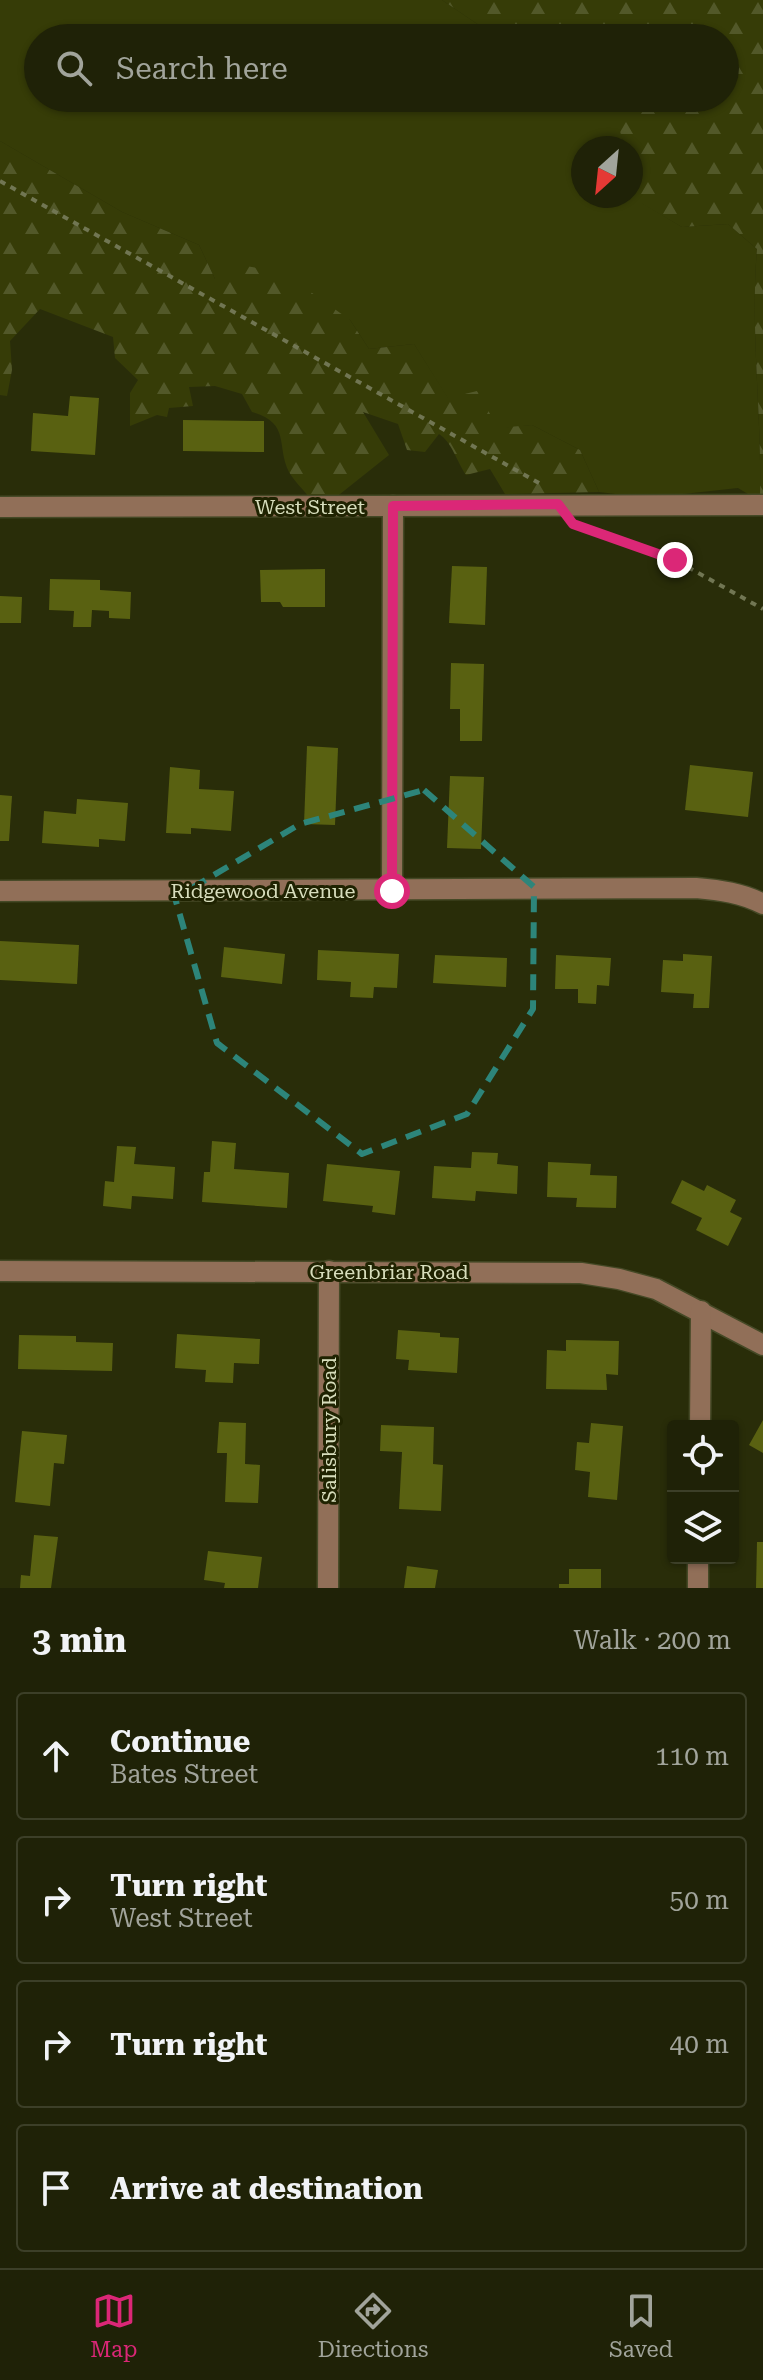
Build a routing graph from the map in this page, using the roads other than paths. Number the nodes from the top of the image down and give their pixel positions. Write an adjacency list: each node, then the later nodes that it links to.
1 (763, 505): 2 (street, West Street)
2 (393, 506): 3 (street, West Street); 5 (street)
3 (0, 507)
4 (0, 891): 5 (street, Ridgewood Avenue)
5 (392, 891): 6 (street, Ridgewood Avenue)
6 (763, 904)
7 (0, 1271): 8 (street, Greenbriar Road)
8 (329, 1271): 9 (street, Greenbriar Road); 13 (street, Salisbury Road)
9 (701, 1311): 10 (street, Greenbriar Road); 11 (street)
10 (763, 1345)
11 (700, 1420)
12 (698, 1564): 14 (street)
13 (328, 1588)
14 (698, 1588)

